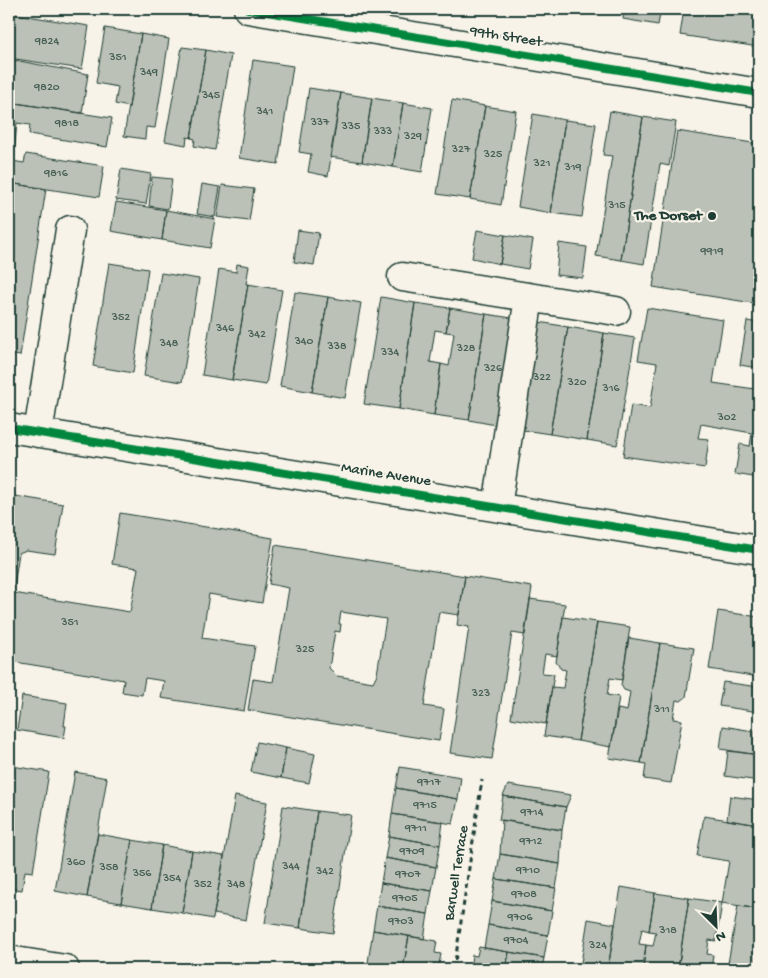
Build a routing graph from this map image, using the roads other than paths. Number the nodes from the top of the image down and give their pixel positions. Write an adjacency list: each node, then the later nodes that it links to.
1 (248, 9): 2 (street, 99th Street)
2 (759, 93)
3 (70, 230): 8 (street)
4 (402, 277): 5 (street)
5 (529, 297): 6 (street); 9 (street)
6 (616, 311)
7 (9, 428): 8 (street, Marine Avenue)
8 (38, 433): 9 (street, Marine Avenue)
9 (497, 507): 10 (street, Marine Avenue)
10 (759, 550)
11 (9, 960): 12 (street)
12 (65, 969)

